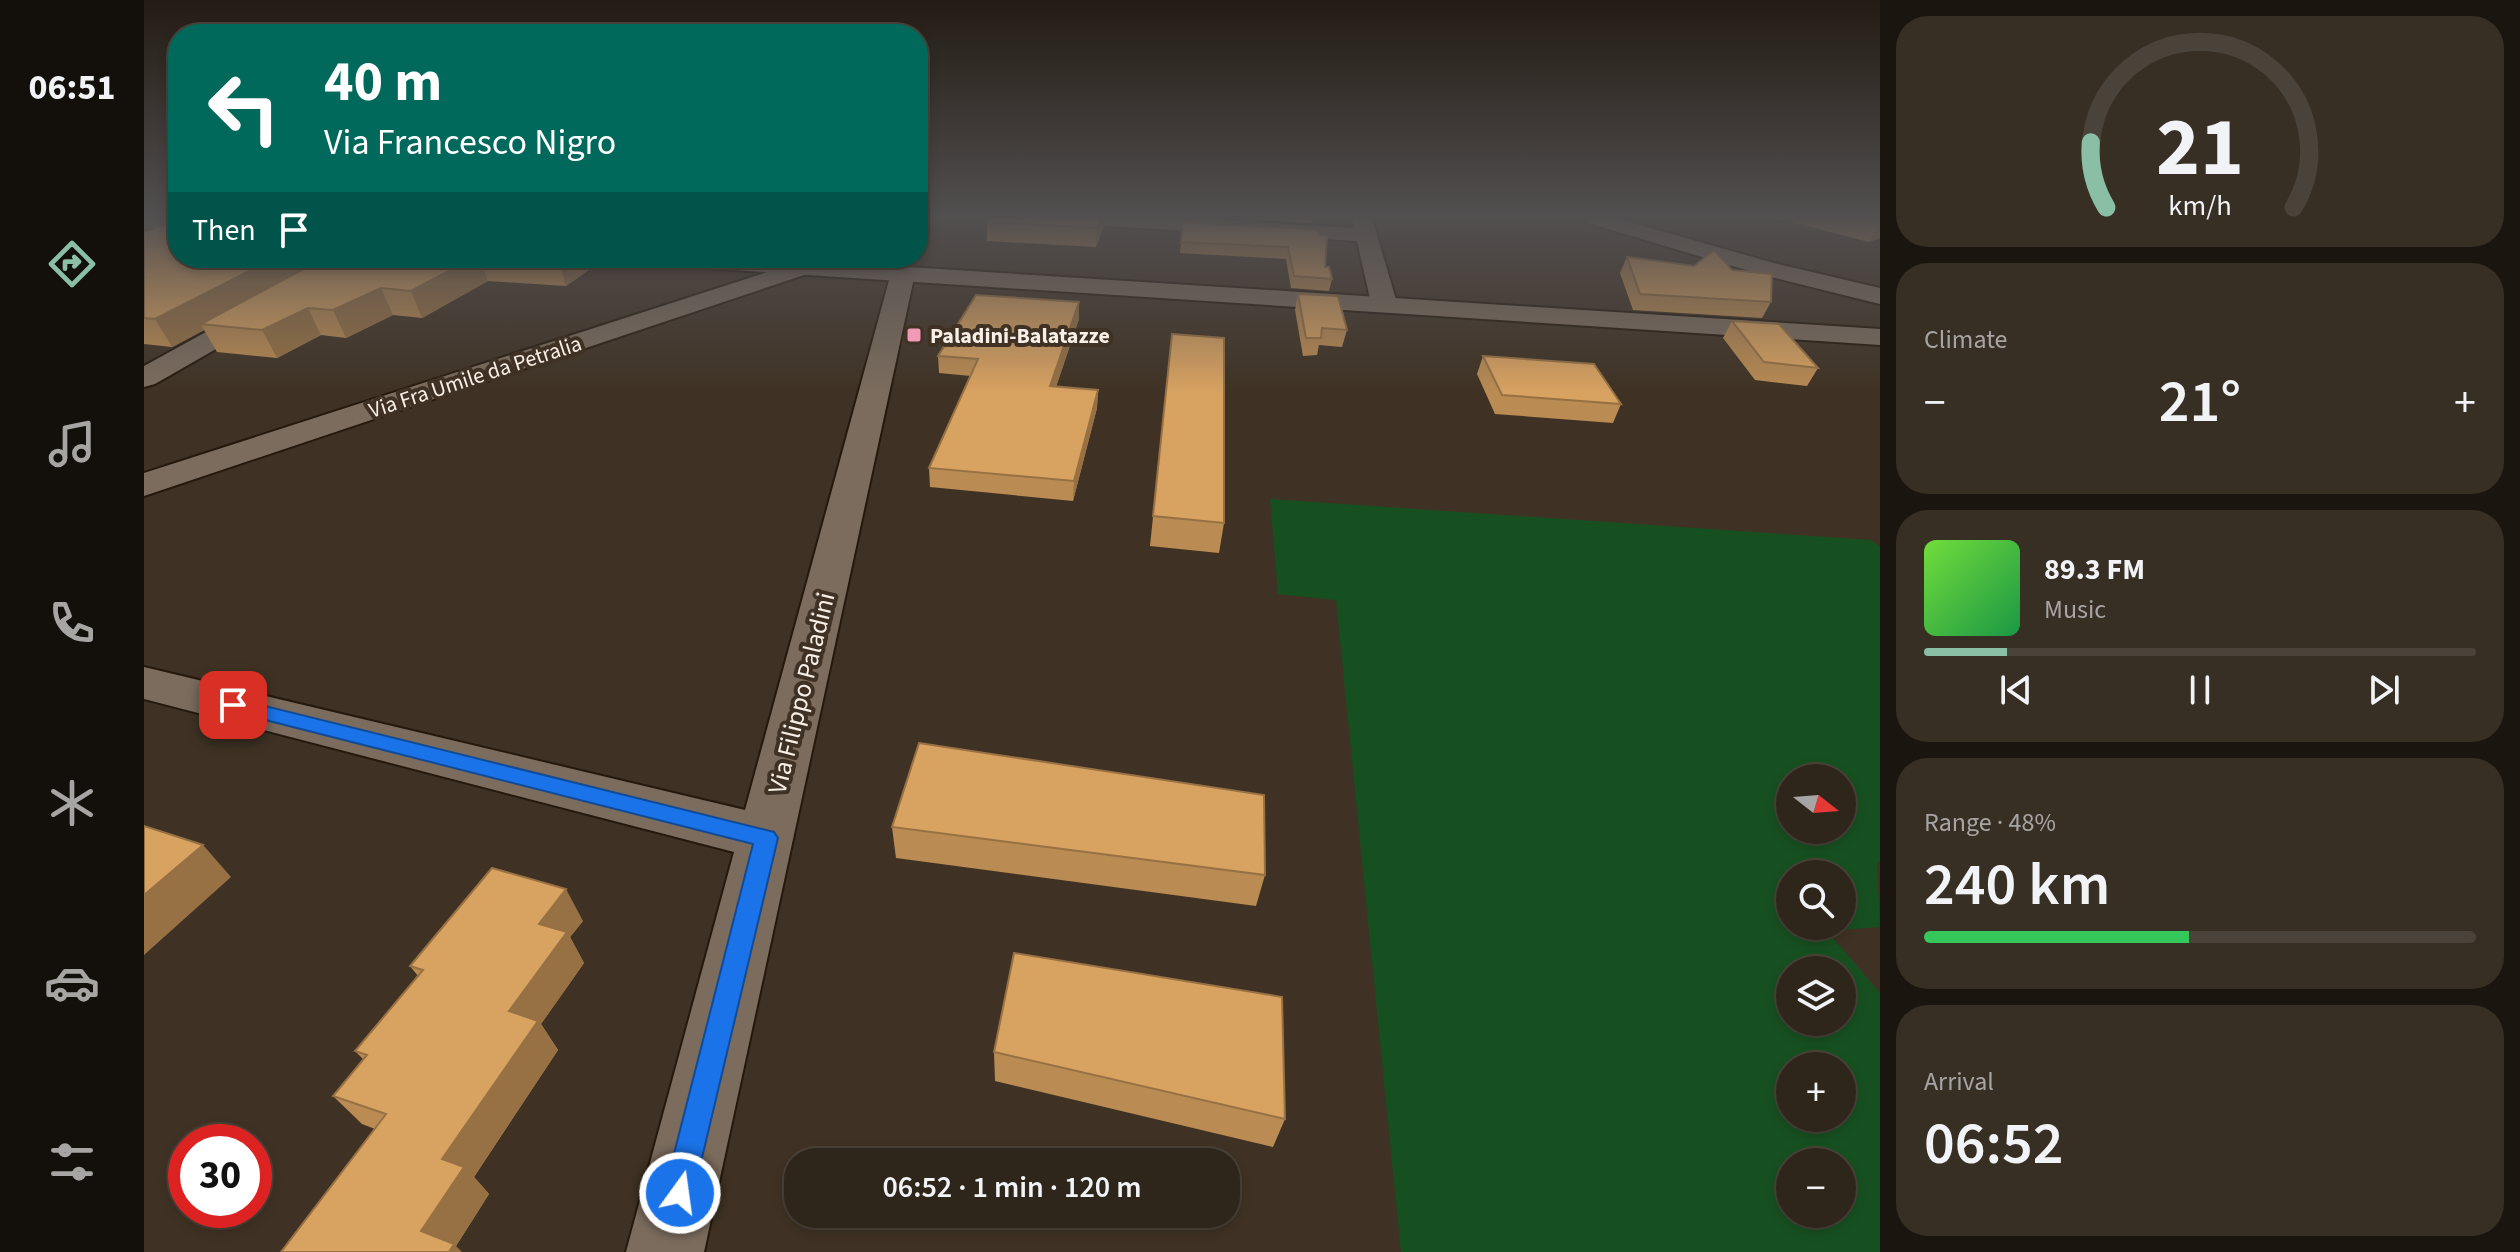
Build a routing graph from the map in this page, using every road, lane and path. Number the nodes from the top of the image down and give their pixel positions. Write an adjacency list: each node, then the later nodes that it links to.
1 (325, 276): 10 (street)
2 (776, 276): 11 (street, Via Fra Umile da Petralia)
3 (902, 276): 13 (street, Via Filippo Paladini)
4 (958, 276): 8 (street)
5 (1377, 276): 8 (street)
6 (1799, 276): 7 (street)
7 (1880, 296)
8 (1384, 303): 9 (street)
9 (1880, 337)
10 (144, 378)
11 (144, 485)
12 (144, 683): 13 (street)
13 (766, 838): 14 (street, Via Filippo Paladini)
14 (665, 1252)

